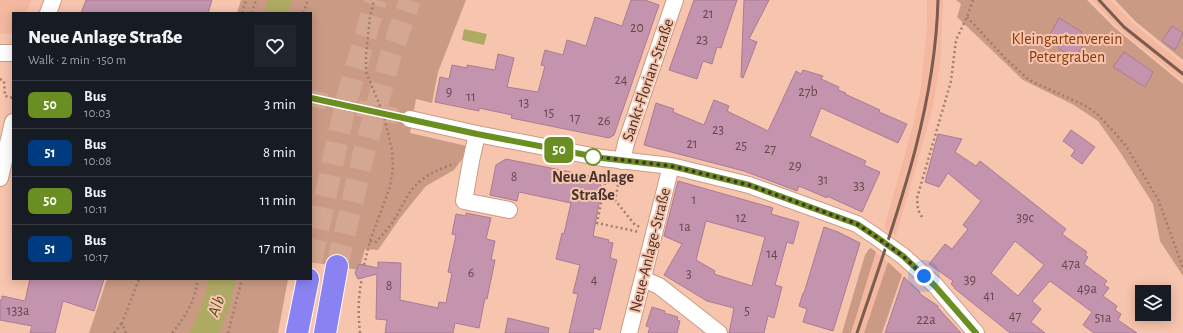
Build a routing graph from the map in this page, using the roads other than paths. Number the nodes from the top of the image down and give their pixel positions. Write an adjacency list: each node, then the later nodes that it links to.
1 (53, 0): 3 (street)
2 (675, 0): 9 (street, Sankt-Florian-Straße)
3 (48, 12)
4 (0, 53): 5 (street)
5 (12, 53)
6 (410, 119): 8 (street)
7 (12, 126): 11 (street)
8 (477, 134): 9 (street); 12 (street)
9 (616, 160): 10 (street)
10 (671, 166): 14 (street, Neue-Anlage-Straße); 20 (street)
11 (0, 178)
12 (509, 210)
13 (337, 266): 17 (highway)
14 (643, 279): 18 (street, Neue-Anlage-Straße); 19 (street)
15 (308, 280): 16 (highway)
16 (297, 333)
17 (325, 333)
18 (630, 333)
19 (719, 333)
20 (976, 333)

